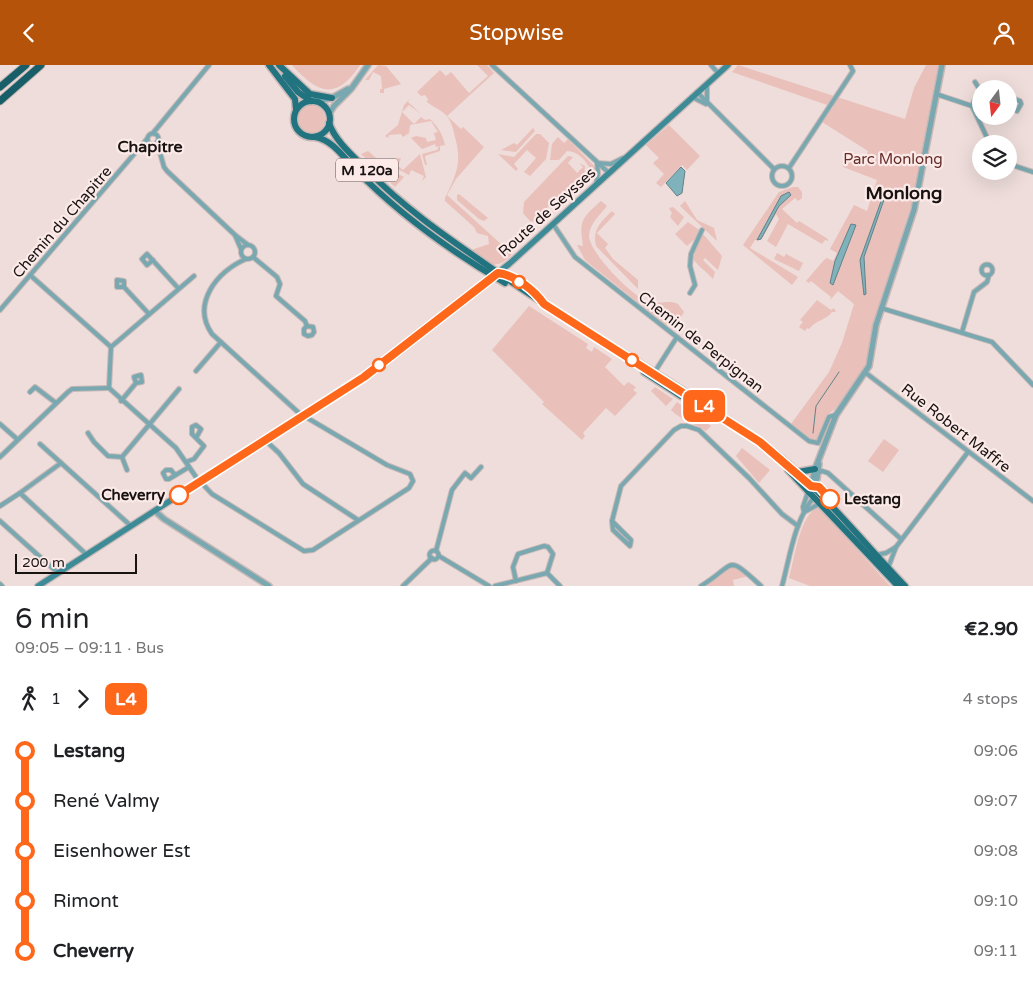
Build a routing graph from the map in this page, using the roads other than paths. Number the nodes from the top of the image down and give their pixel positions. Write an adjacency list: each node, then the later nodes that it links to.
1 (41, 65): 19 (highway)
2 (210, 65): 26 (street)
3 (269, 65): 23 (main road)
4 (278, 65): 18 (main road); 20 (main road)
5 (368, 65): 13 (street)
6 (492, 65): 30 (street)
7 (711, 65): 12 (street)
8 (728, 65): 12 (main road, Route de Seysses)
9 (850, 65): 32 (street)
10 (942, 65): 17 (street)
11 (23, 67): 15 (highway)
12 (718, 73): 14 (main road, Route de Seysses)
13 (356, 83): 18 (street); 24 (street)
14 (707, 83): 16 (main road, Route de Seysses); 21 (street)
15 (0, 87)
16 (695, 94): 21 (street); 29 (main road, Route de Seysses)
17 (936, 94): 22 (street); 53 (street)
18 (332, 98): 20 (street)
19 (0, 101)
20 (313, 101): 23 (main road); 24 (main road)
21 (708, 105): 33 (street)
22 (972, 106)
23 (296, 109): 27 (main road)
24 (329, 114): 25 (main road)
25 (329, 123): 27 (main road); 47 (main road, M 120a)
26 (155, 134): 28 (street); 28 (street)
27 (315, 137): 47 (main road, M 120a)
28 (152, 142): 39 (street); 46 (street, Chemin du Chapitre)
29 (625, 158): 30 (street, Route de Seysses); 35 (main road, Route de Seysses)
30 (597, 163): 35 (street); 36 (street)
31 (1017, 167): 34 (street)
32 (789, 168): 33 (street); 33 (street)
33 (774, 169)
34 (1033, 172)
35 (609, 173): 36 (main road, Route de Seysses)
36 (596, 185): 37 (main road, Route de Seysses)
37 (553, 224): 47 (main road, Route de Seysses); 58 (street, Chemin de Perpignan)
38 (702, 230): 52 (street)
39 (235, 235): 40 (street); 41 (street)
40 (248, 245): 41 (street); 42 (street)
41 (241, 251): 43 (street); 45 (street)
42 (253, 257): 43 (street); 56 (street)
43 (246, 259): 45 (street)
44 (153, 260): 51 (street)
45 (236, 263): 59 (street)
46 (30, 275): 54 (street, Chemin du Chapitre); 60 (street)
47 (496, 275): 63 (main road); 71 (main road, Route de Seysses)
48 (989, 275): 57 (street)
49 (194, 276): 51 (street)
50 (124, 287): 55 (street)
51 (178, 288): 55 (street)
52 (690, 293)
53 (881, 308): 57 (street); 62 (street)
54 (0, 310)
55 (149, 314): 60 (street)
56 (307, 326)
57 (962, 332): 65 (street)
58 (677, 337): 63 (street); 72 (street, Chemin de Perpignan)
59 (221, 342): 61 (street); 73 (street)
60 (111, 347): 66 (street)
61 (196, 371)
62 (866, 373): 72 (street); 82 (street, Rue Robert Maffre)
63 (652, 376): 91 (main road); 94 (main road)
64 (136, 383): 69 (street)
65 (1033, 385)
66 (109, 388): 69 (street); 70 (street)
67 (179, 389): 76 (street)
68 (30, 393): 70 (street)
69 (121, 401): 76 (street)
70 (56, 403): 79 (street)
71 (311, 411): 73 (main road, Route de Seysses); 74 (street)
72 (836, 415): 90 (street)
73 (304, 416): 74 (street); 80 (main road, Route de Seysses)
74 (317, 423): 102 (street)
75 (0, 424): 79 (street)
76 (150, 425): 84 (street); 85 (street)
77 (88, 433): 84 (street)
78 (196, 437): 85 (street)
79 (18, 439): 83 (street)
80 (265, 440): 93 (main road, Route de Seysses); 102 (street)
81 (40, 444): 86 (street)
82 (968, 452): 97 (street, Rue Robert Maffre); 107 (street)
83 (0, 457)
84 (122, 457): 89 (street)
85 (186, 462): 87 (street)
86 (60, 463): 95 (street); 105 (street)
87 (189, 467): 92 (street); 93 (street)
88 (481, 467): 109 (street)
89 (127, 470)
90 (816, 471): 91 (main road); 94 (street); 107 (street)
91 (798, 472): 94 (main road)
92 (175, 475)
93 (200, 482): 100 (main road, Route de Seysses); 102 (street)
94 (810, 488): 96 (main road); 101 (street)
95 (20, 493): 99 (street); 110 (street)
96 (816, 494): 98 (main road); 101 (street); 111 (main road)
97 (1033, 501)
98 (822, 504): 101 (street); 127 (main road)
99 (0, 506)
100 (155, 511): 105 (main road, Route de Seysses); 120 (street)
101 (804, 512): 106 (street)
102 (358, 520)
103 (0, 521): 115 (street)
104 (612, 521): 104 (street); 106 (street)
105 (131, 526): 110 (main road, Route de Seysses)
106 (798, 526): 126 (street)
107 (902, 539): 108 (street)
108 (896, 547): 111 (street); 114 (street)
109 (436, 551): 112 (street); 113 (street)
110 (87, 555): 115 (main road, Route de Seysses)
111 (876, 555): 114 (main road)
112 (439, 556): 113 (street); 121 (street)
113 (432, 558): 118 (street)
114 (888, 568): 128 (main road)
115 (58, 573): 119 (main road, Route de Seysses)
116 (547, 573): 117 (street); 117 (street); 123 (street)
117 (516, 581): 122 (street)
118 (405, 585)
119 (38, 586)
120 (269, 586)
121 (489, 586)
122 (497, 586)
123 (560, 586)
124 (701, 586): 125 (street)
125 (761, 586)
126 (782, 586)
127 (898, 586)
128 (905, 586)

